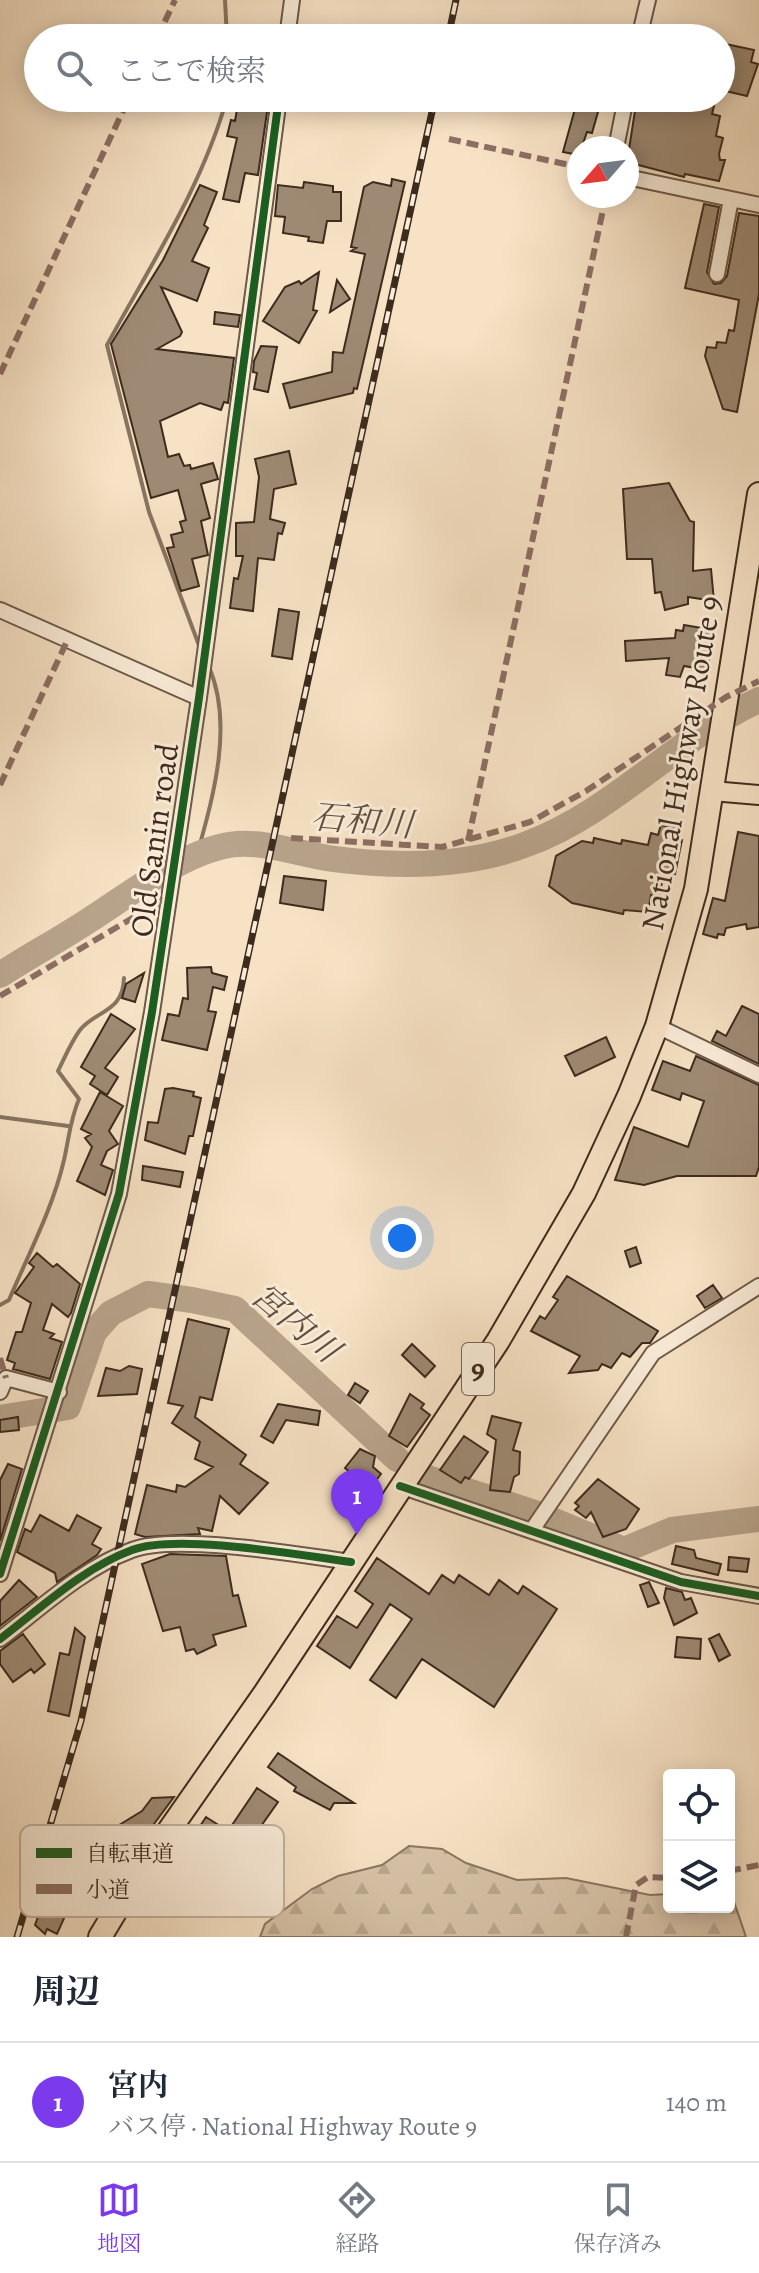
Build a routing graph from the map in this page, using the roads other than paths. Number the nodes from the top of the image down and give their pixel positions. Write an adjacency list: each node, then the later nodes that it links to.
1 (292, 0): 3 (street)
2 (648, 0): 4 (street)
3 (289, 24)
4 (642, 24)
5 (277, 112): 15 (street, Old Sanin road)
6 (623, 112): 7 (street)
7 (618, 136)
8 (639, 180): 9 (street)
9 (731, 199): 10 (street); 11 (street)
10 (759, 205)
11 (717, 274)
12 (759, 494): 13 (highway, National Highway Route 9 / 9)
13 (754, 557): 16 (highway, National Highway Route 9 / 9)
14 (0, 610): 15 (street)
15 (199, 698): 22 (street, Old Sanin road)
16 (712, 791): 17 (main road); 18 (highway, National Highway Route 9 / 9)
17 (759, 795)
18 (657, 1026): 19 (street); 23 (highway, National Highway Route 9 / 9)
19 (759, 1075)
20 (759, 1286): 24 (street)
21 (0, 1392): 22 (street)
22 (59, 1392): 26 (street, Old Sanin road)
23 (400, 1486): 24 (street); 25 (highway, National Highway Route 9 / 9)
24 (532, 1530): 27 (street)
25 (351, 1562): 28 (street); 29 (highway, National Highway Route 9 / 9)
26 (0, 1574)
27 (759, 1596)
28 (0, 1639)
29 (172, 1825)
30 (112, 1917): 31 (highway, National Highway Route 9 / 9)
31 (100, 1937)

